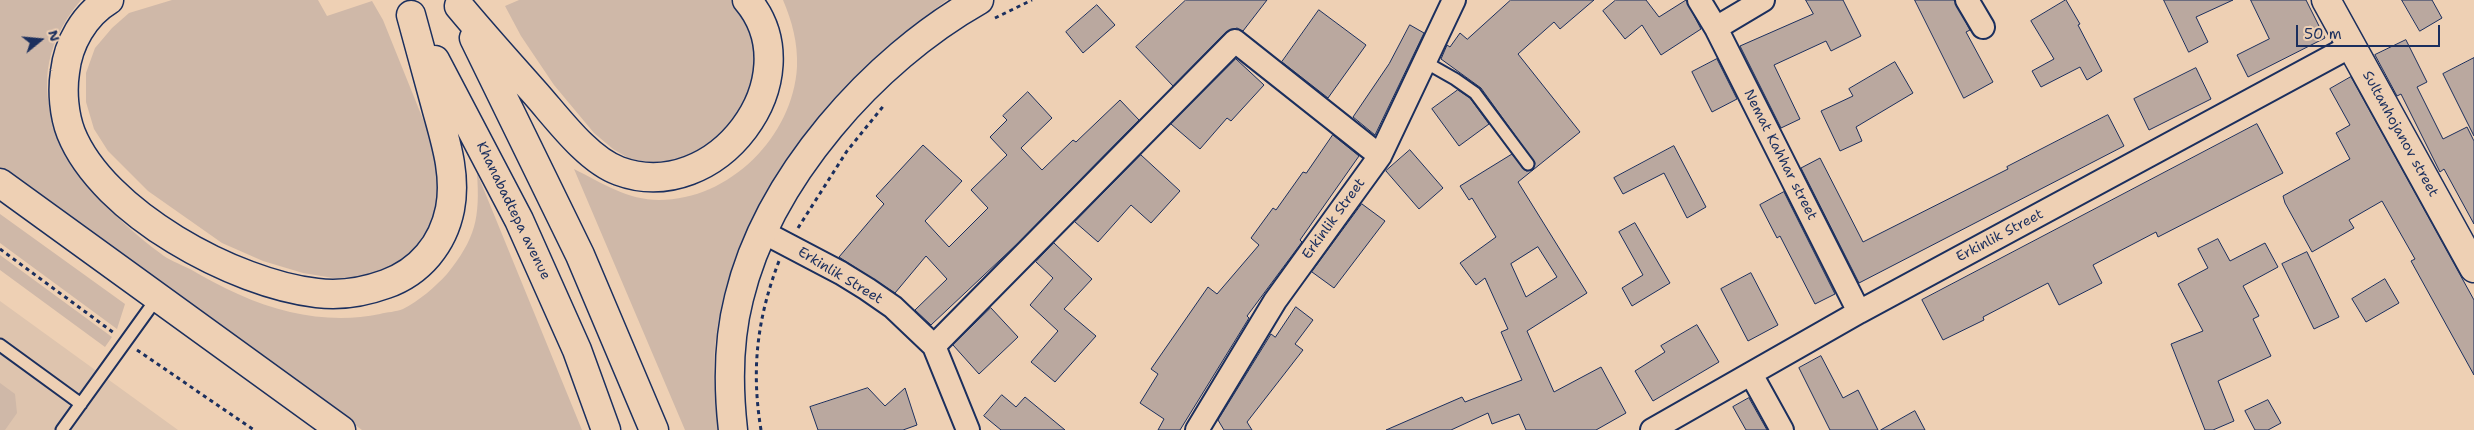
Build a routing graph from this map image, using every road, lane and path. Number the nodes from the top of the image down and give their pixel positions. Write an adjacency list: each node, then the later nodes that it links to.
1 (108, 0): 10 (main road)
2 (748, 0): 9 (main road)
3 (1032, 0): 11 (path)
4 (1454, 0): 15 (street, Erkinlik Street)
5 (1699, 0): 13 (street, Nemat Kahhar street)
6 (1763, 0): 13 (street)
7 (1967, 0): 12 (street)
8 (2326, 0): 14 (main road, Sultanhojanov street)
9 (457, 3): 32 (main road)
10 (407, 7): 31 (main road, Khanabadtepa avenue)
11 (985, 10): 20 (main road)
12 (1983, 27)
13 (1716, 28): 24 (street, Nemat Kahhar street)
14 (2351, 46): 22 (main road, Sultanhojanov street); 24 (street, Erkinlik Street)
15 (1425, 62): 17 (street, Erkinlik Street); 18 (lane)
16 (888, 100): 21 (path)
17 (1380, 156): 26 (street); 36 (street, Erkinlik Street)
18 (1528, 164)
19 (0, 184): 23 (main road)
20 (762, 232): 21 (street, Erkinlik Street); 33 (main road)
21 (787, 245): 26 (street, Erkinlik Street); 34 (path)
22 (2474, 268)
23 (157, 298): 28 (lane); 30 (main road)
24 (1859, 312): 27 (street, Erkinlik Street)
25 (0, 345): 28 (lane)
26 (934, 346): 35 (street, Erkinlik Street)
27 (1751, 374): 37 (street, Erkinlik Street); 38 (street)
28 (80, 404): 29 (lane)
29 (62, 430)
30 (341, 430)
31 (606, 430)
32 (654, 430)
33 (733, 430)
34 (761, 430)
35 (968, 430)
36 (1197, 430)
37 (1652, 430)
38 (1782, 430)

